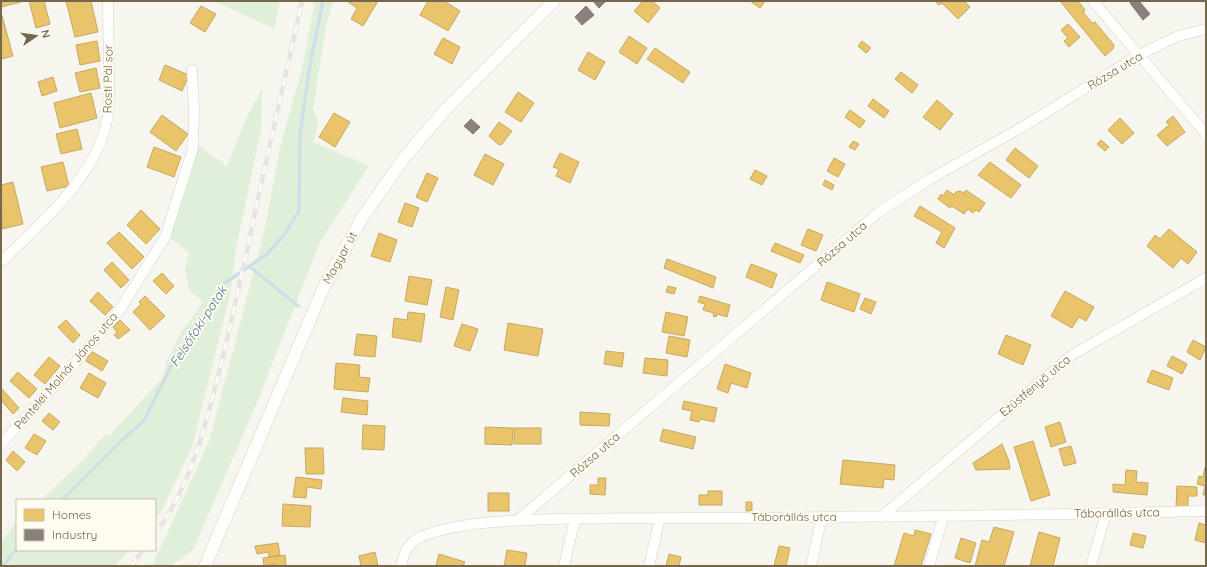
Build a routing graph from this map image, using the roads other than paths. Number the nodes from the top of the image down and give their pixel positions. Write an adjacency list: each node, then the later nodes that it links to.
1 (108, 1): 8 (street, Rosti Pál sor)
2 (554, 1): 19 (street, Magyar út)
3 (1093, 1): 5 (street)
4 (1206, 28): 5 (street, Rózsa utca)
5 (1139, 55): 7 (street); 18 (street, Rózsa utca)
6 (192, 70): 10 (street, Pentelei Molnár János utca)
7 (1206, 134)
8 (1, 262)
9 (1206, 278): 15 (street, Ezüstfenyő utca)
10 (1, 444)
11 (1206, 511): 12 (street, Táborállás utca)
12 (1106, 513): 13 (street, Táborállás utca); 25 (street)
13 (944, 515): 15 (street, Táborállás utca); 24 (street)
14 (822, 517): 15 (street, Táborállás utca); 16 (street, Táborállás utca); 23 (street)
15 (881, 517)
16 (660, 518): 17 (street, Táborállás utca); 22 (street)
17 (575, 519): 18 (street, Táborállás utca); 21 (street)
18 (518, 520): 20 (street, Táborállás utca)
19 (205, 566)
20 (400, 566)
21 (564, 566)
22 (649, 566)
23 (811, 566)
24 (929, 566)
25 (1091, 566)

